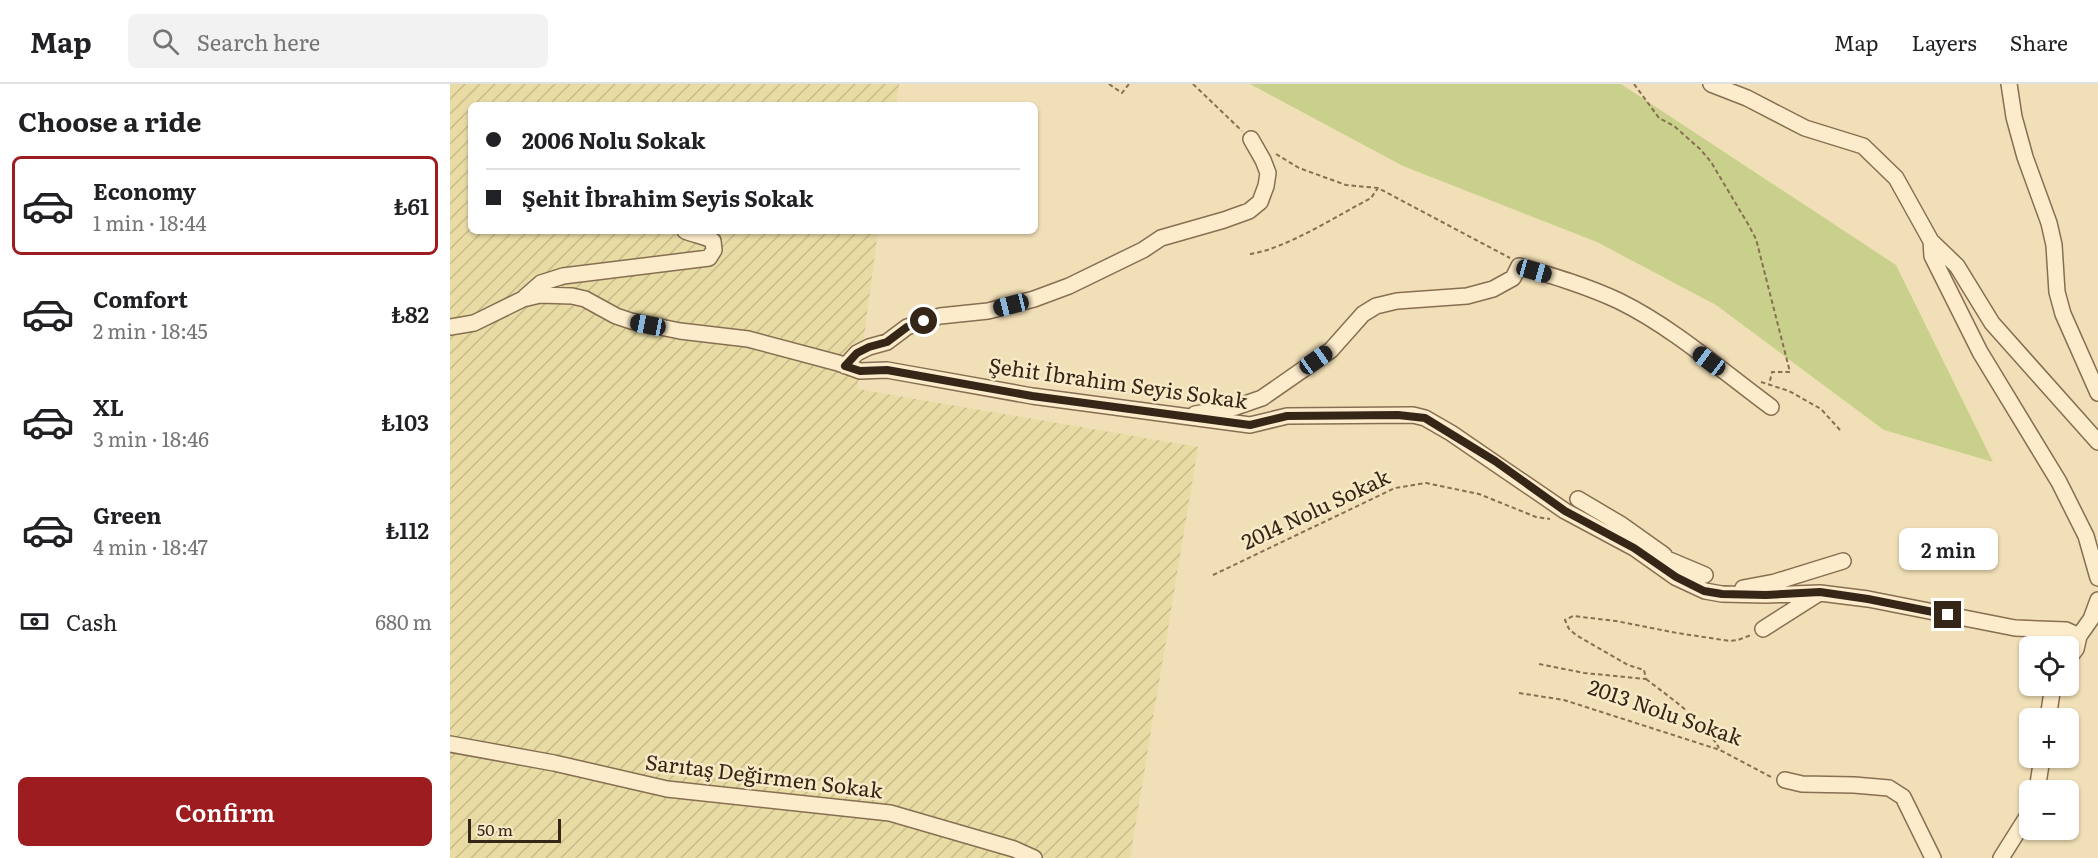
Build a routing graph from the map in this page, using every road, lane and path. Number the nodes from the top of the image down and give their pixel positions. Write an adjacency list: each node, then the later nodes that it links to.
1 (1109, 84): 2 (path)
2 (1129, 84)
3 (1193, 84): 9 (path)
4 (1634, 84): 20 (path)
5 (1711, 84): 8 (street)
6 (1738, 84): 8 (street)
7 (2009, 84): 21 (street)
8 (1746, 98): 13 (street)
9 (1251, 139): 18 (street)
10 (1270, 151): 11 (path)
11 (1378, 188): 14 (path); 15 (path)
12 (693, 234): 16 (street)
13 (1931, 241): 25 (street); 32 (street)
14 (1250, 254)
15 (1519, 266): 22 (street); 23 (street)
16 (523, 299): 17 (street, Şehit İbrahim Seyis Sokak); 18 (street, Şehit İbrahim Seyis Sokak)
17 (450, 327)
18 (845, 366): 23 (street, Şehit İbrahim Seyis Sokak)
19 (1755, 380): 20 (path)
20 (1769, 385): 24 (path)
21 (2098, 393)
22 (1771, 407)
23 (1180, 416): 29 (street, Şehit İbrahim Seyis Sokak)
24 (1840, 430)
25 (2098, 442)
26 (1578, 499): 29 (street)
27 (1550, 519): 30 (path, 2014 Nolu Sokak)
28 (1843, 561): 34 (street)
29 (1662, 566): 31 (street); 34 (street, Şehit İbrahim Seyis Sokak)
30 (1213, 575)
31 (1705, 575)
32 (2098, 578)
33 (1820, 592): 34 (street, Şehit İbrahim Seyis Sokak); 36 (street); 37 (street, Şehit İbrahim Seyis Sokak)
34 (1722, 594)
35 (2098, 600): 37 (street)
36 (1763, 629): 39 (path)
37 (2079, 636)
38 (1539, 664): 39 (path)
39 (1646, 679): 42 (path)
40 (1519, 693): 42 (path, 2013 Nolu Sokak)
41 (450, 744): 45 (street, Sarıtaş Değirmen Sokak)
42 (1720, 750): 43 (path, 2013 Nolu Sokak)
43 (1785, 780): 46 (street)
44 (2019, 831): 47 (street)
45 (1034, 858)
46 (1933, 858)
47 (2001, 858)

